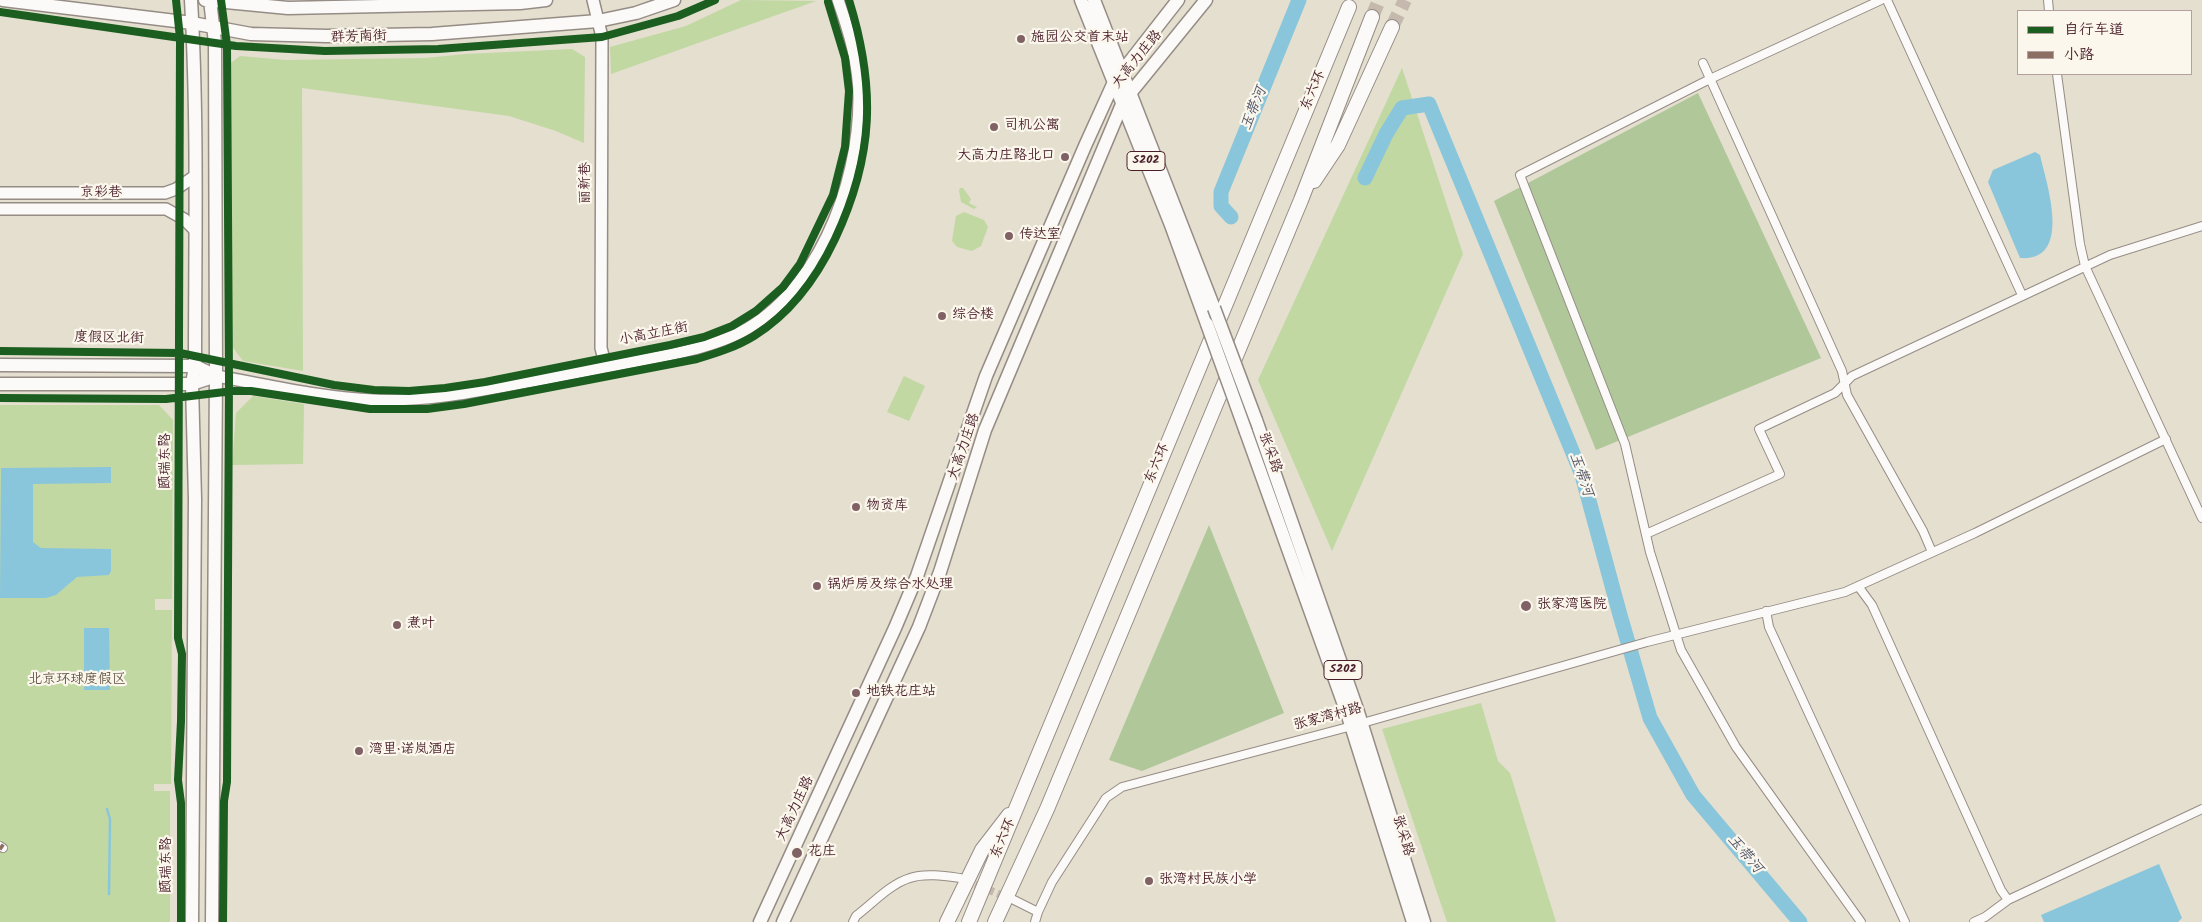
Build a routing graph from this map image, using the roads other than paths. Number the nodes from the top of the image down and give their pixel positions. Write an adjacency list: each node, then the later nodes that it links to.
1 (3, 0): 17 (main road, 群芳南街)
2 (191, 0): 17 (main road, 颐瑞东路)
3 (209, 0): 4 (main road); 18 (main road)
4 (546, 0)
5 (593, 0): 16 (street, 丽新巷)
6 (674, 0): 16 (main road, 群芳南街)
7 (838, 0): 37 (street, 小高立庄街)
8 (1081, 0): 22 (main road, 张采路 / S202)
9 (1094, 0): 22 (main road, 张采路 / S202)
10 (1178, 0): 22 (main road, 大高力庄路)
11 (1206, 0): 24 (main road, 大高力庄路)
12 (1881, 0): 23 (street)
13 (1887, 0): 34 (street)
14 (1349, 7): 50 (highway, 东六环)
15 (1372, 17): 29 (highway, 东六环)
16 (598, 21): 18 (main road, 群芳南街); 37 (street, 丽新巷)
17 (192, 23): 18 (main road, 群芳南街); 27 (main road, 颐瑞东路)
18 (213, 27): 38 (main road)
19 (1392, 27): 29 (highway)
20 (1703, 63): 23 (street)
21 (2057, 75): 33 (street)
22 (1118, 77): 24 (main road, 张采路 / S202); 25 (main road, 大高力庄路)
23 (1710, 79): 41 (street); 44 (street)
24 (1126, 97): 26 (main road, 大高力庄路); 49 (main road, 张采路 / S202, bridge); 49 (main road, 张采路 / S202, bridge)
25 (1084, 146): 26 (main road); 59 (main road, 大高力庄路)
26 (1103, 152): 60 (main road, 大高力庄路)
27 (195, 176): 28 (street, 京彩巷); 32 (main road, 颐瑞东路)
28 (0, 192)
29 (1301, 200): 56 (highway, 东六环)
30 (0, 208): 32 (street, 京彩巷)
31 (2202, 226): 33 (street)
32 (195, 230): 36 (main road, 颐瑞东路)
33 (2085, 266): 34 (street); 42 (street)
34 (2022, 295): 41 (street)
35 (0, 365): 36 (main road, 度假区北街)
36 (195, 366): 38 (main road, 度假区北街); 40 (main road, 颐瑞东路)
37 (606, 367): 38 (street, 小高立庄街)
38 (216, 376): 40 (main road); 58 (main road)
39 (0, 384): 40 (main road)
40 (192, 384): 57 (main road, 颐瑞东路)
41 (1845, 384): 44 (street); 45 (street)
42 (2166, 439): 43 (street); 45 (street, 张家湾村路)
43 (2202, 518)
44 (1646, 534): 48 (street)
45 (1932, 552): 46 (street, 张家湾村路)
46 (1858, 586): 47 (street, 张家湾村路); 54 (street)
47 (1766, 611): 48 (street, 张家湾村路); 68 (street)
48 (1675, 635): 49 (street, 张家湾村路); 67 (street)
49 (1356, 724): 55 (street, 张家湾村路); 65 (main road, 张采路 / S202); 66 (main road, 张采路 / S202)
50 (1022, 796): 62 (highway); 63 (highway, 东六环)
51 (2202, 809): 54 (street)
52 (960, 878): 61 (street)
53 (1012, 899): 55 (street)
54 (2008, 900): 69 (street)
55 (1038, 912): 64 (street, 张家湾村路)
56 (996, 920)
57 (192, 922)
58 (212, 922)
59 (760, 922)
60 (783, 922)
61 (853, 922)
62 (947, 922)
63 (968, 922)
64 (1035, 922)
65 (1413, 922)
66 (1424, 922)
67 (1861, 922)
68 (1905, 922)
69 (1974, 922)

